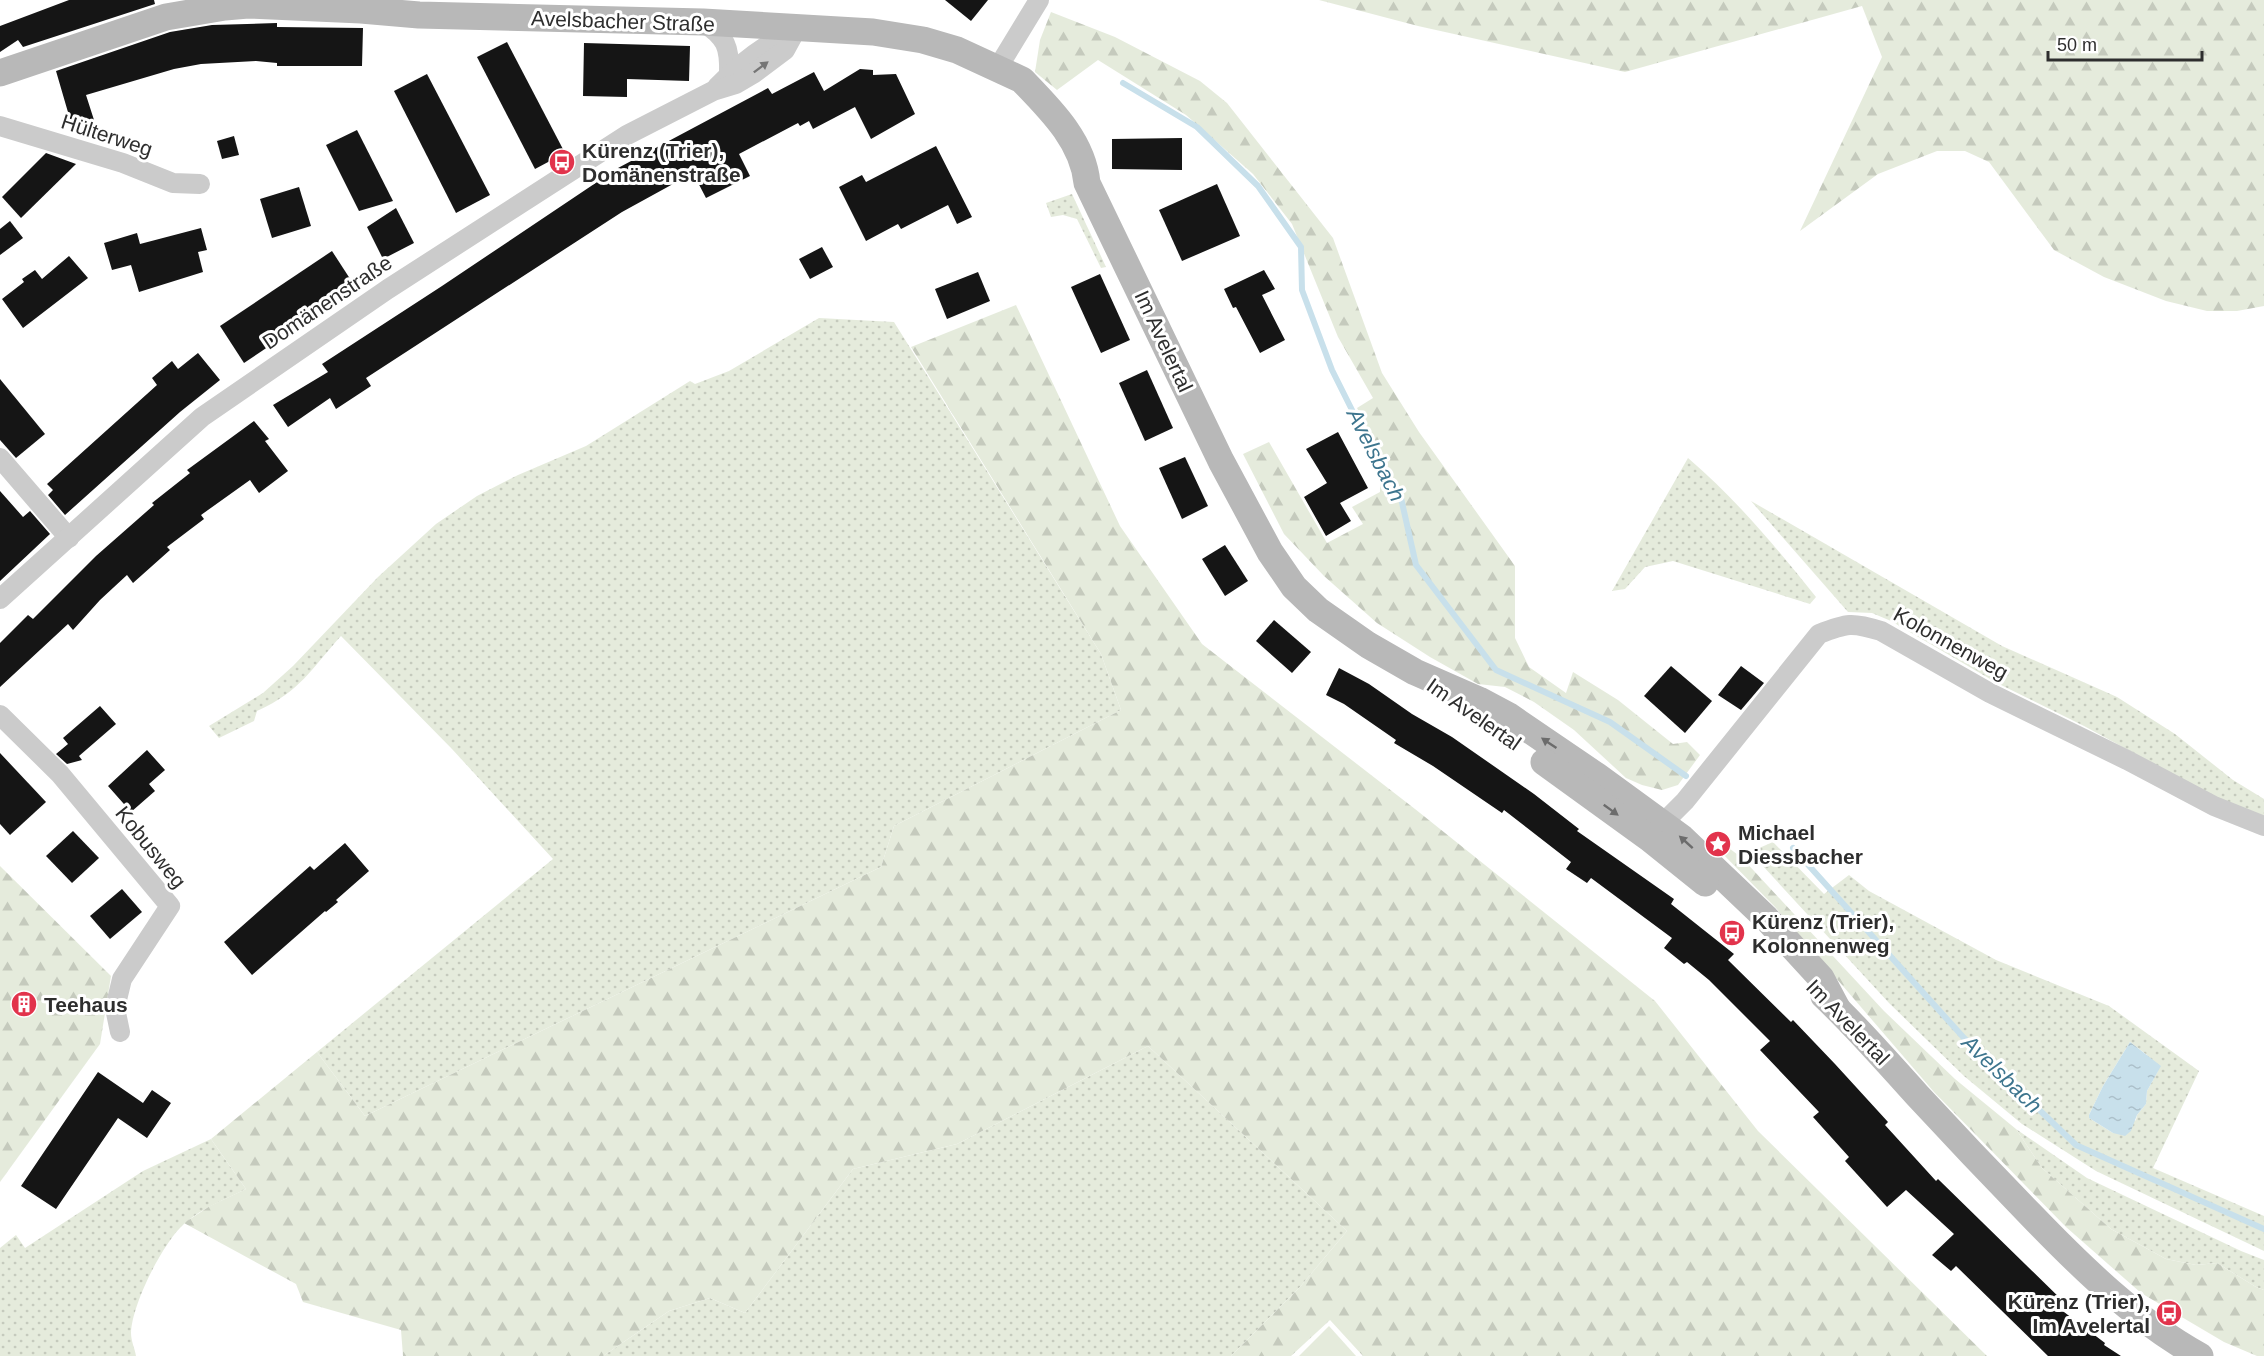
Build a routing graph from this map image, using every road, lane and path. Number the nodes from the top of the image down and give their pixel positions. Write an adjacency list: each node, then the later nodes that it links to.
1 (1039, 0): 4 (street)
2 (703, 22): 3 (main road, Avelsbacher Straße); 5 (main road, Avelsbacher Straße); 6 (street)
3 (797, 28): 4 (main road, Avelsbacher Straße); 6 (street, Domänenstraße); 7 (street, Domänenstraße, one-way to 3)
4 (997, 69): 13 (main road, Im Avelertal)
5 (0, 73)
6 (729, 74): 7 (street, Domänenstraße)
7 (713, 91): 11 (street, Domänenstraße)
8 (0, 126): 9 (street, Hülterweg)
9 (200, 184)
10 (0, 458): 11 (street)
11 (69, 538): 12 (street, Domänenstraße)
12 (0, 599)
13 (1415, 672): 16 (main road, Im Avelertal, one-way to 16); 16 (main road, Im Avelertal, one-way to 13)
14 (0, 715): 17 (street, Kobusweg)
15 (2264, 826): 16 (street, Kolonnenweg)
16 (1656, 831): 18 (main road, Im Avelertal)
17 (120, 1032)
18 (2200, 1356)

